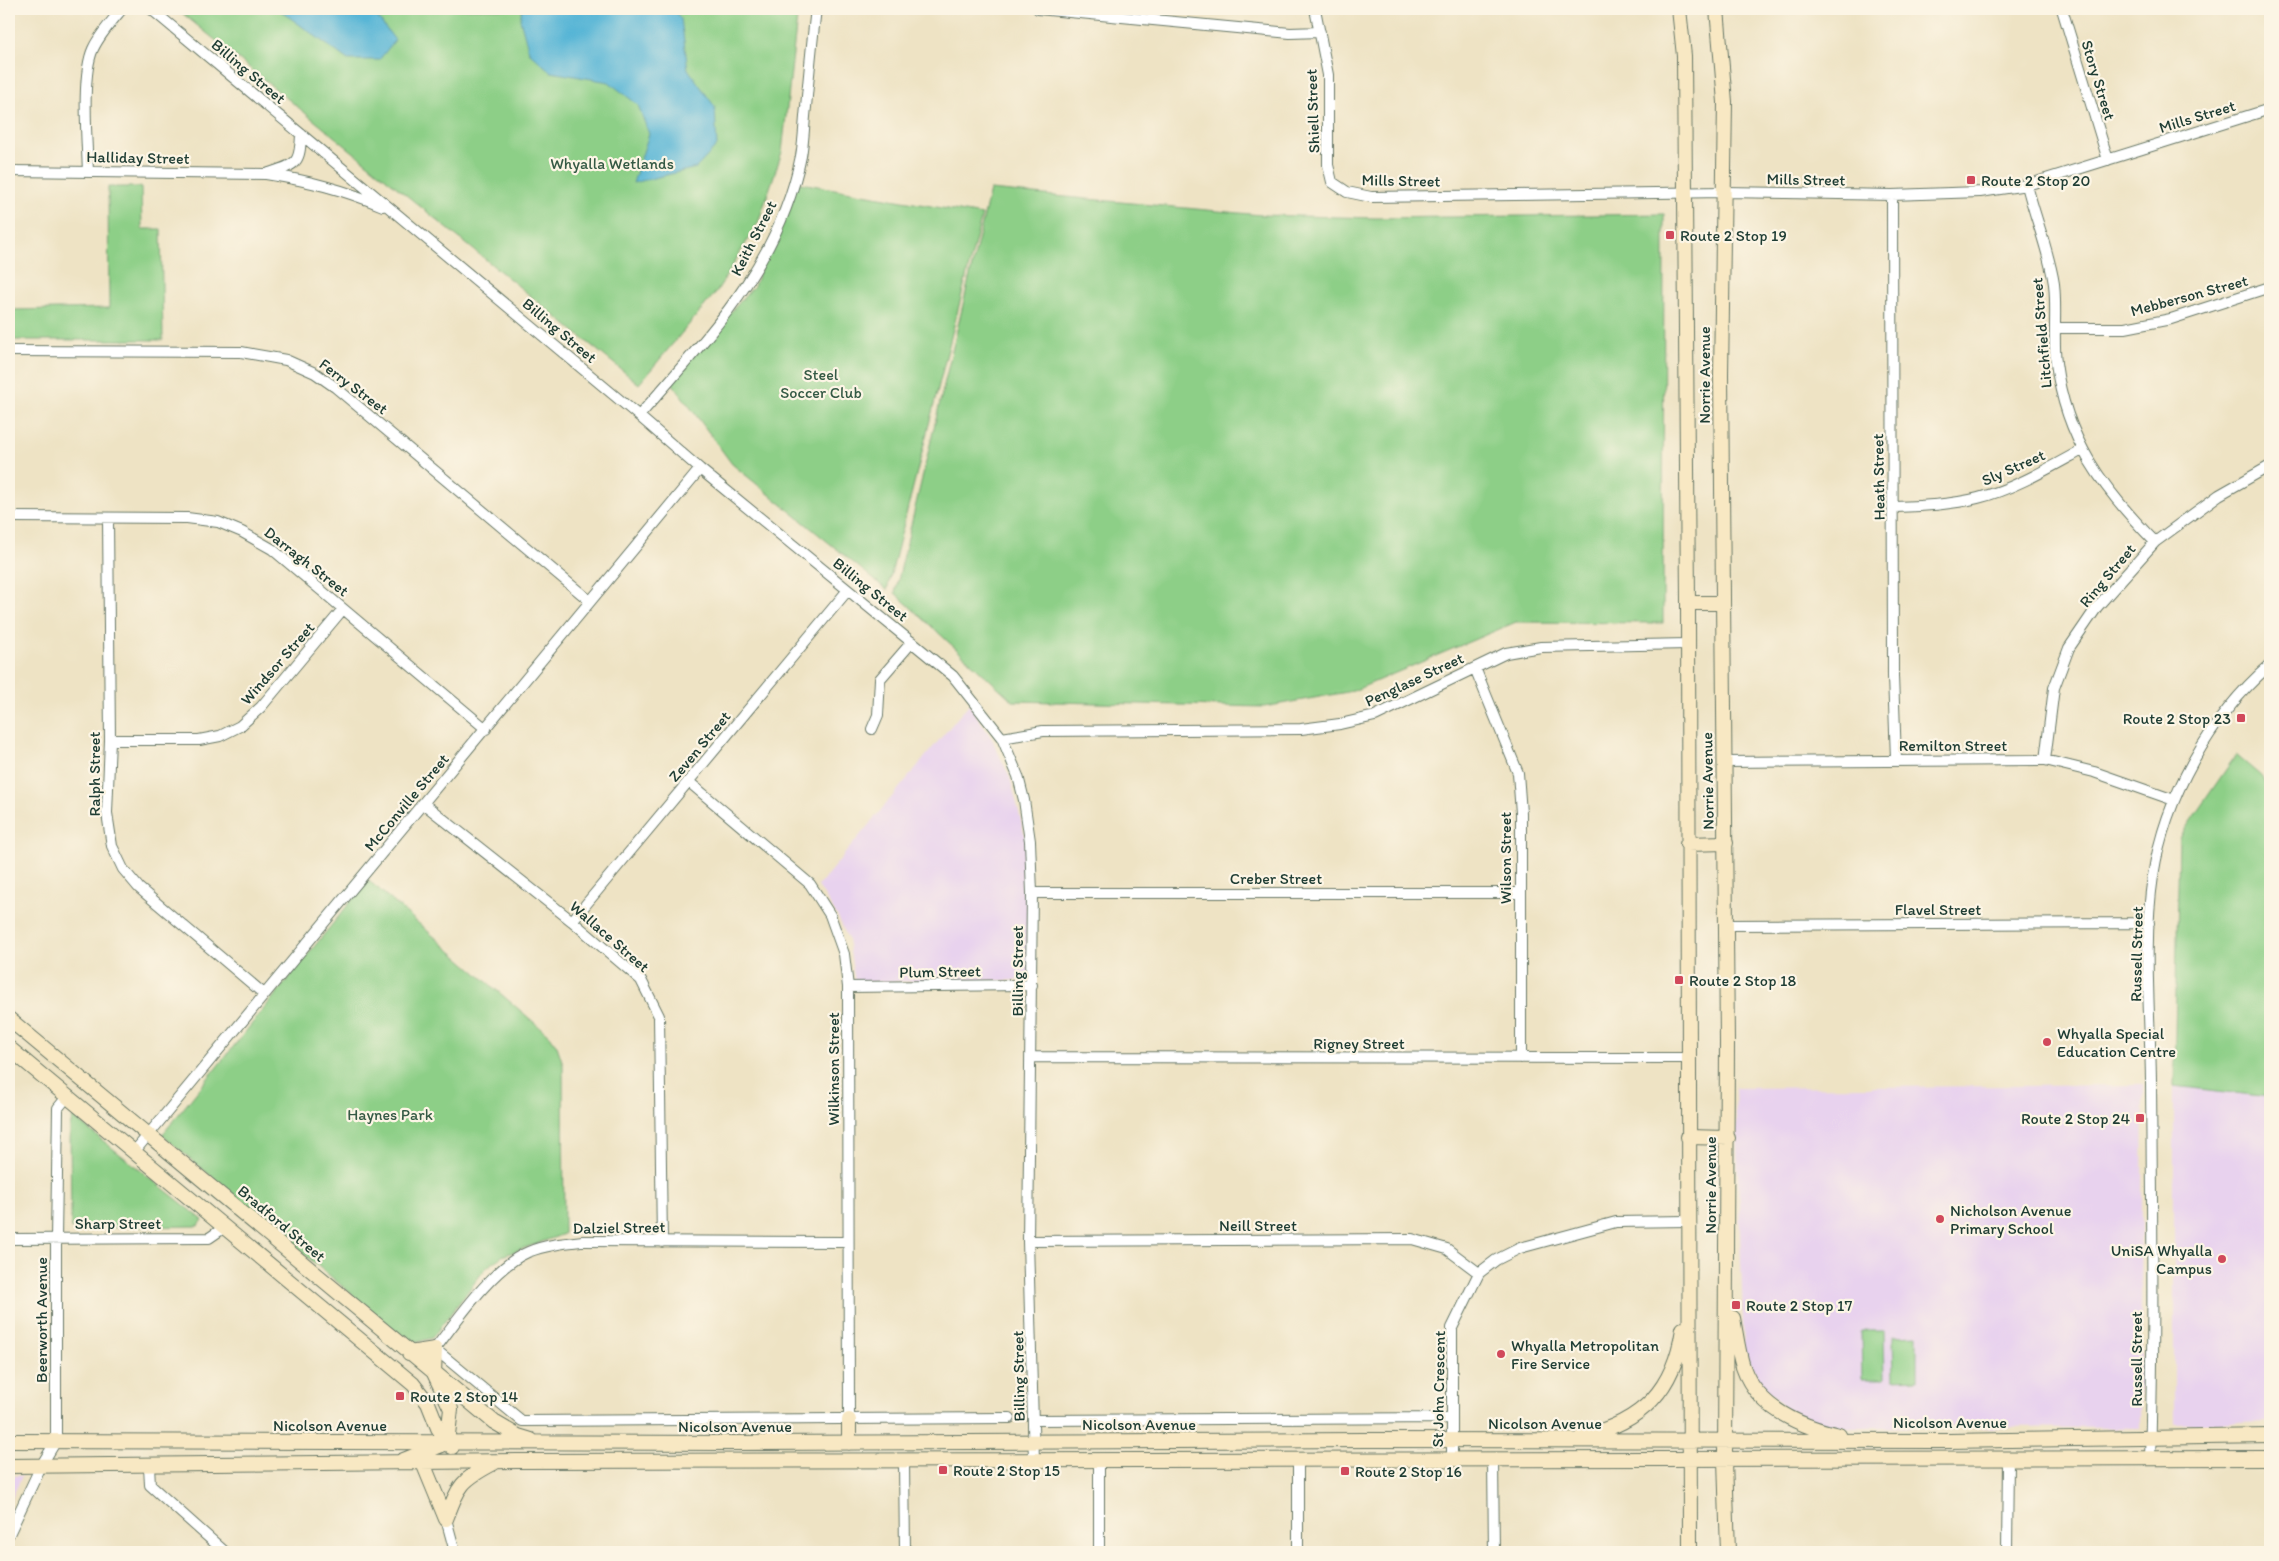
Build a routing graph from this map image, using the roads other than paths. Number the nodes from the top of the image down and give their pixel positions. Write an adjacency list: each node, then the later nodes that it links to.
1 (122, 9): 14 (street)
2 (151, 9): 11 (street, Billing Street)
3 (816, 9): 25 (street, Keith Street)
4 (1038, 9): 9 (street)
5 (1315, 9): 9 (street, Shiell Street)
6 (1679, 9): 19 (main road, Norrie Avenue)
7 (1717, 9): 18 (main road, Norrie Avenue)
8 (2062, 9): 12 (street, Story Street)
9 (1320, 32): 16 (street, Shiell Street)
10 (2270, 109): 12 (street, Mills Street)
11 (301, 134): 15 (street, Halliday Street); 21 (street, Billing Street)
12 (2108, 160): 17 (street, Mills Street)
13 (9, 171): 14 (street, Halliday Street)
14 (88, 172): 15 (street, Halliday Street)
15 (266, 174): 21 (street, Halliday Street)
16 (1332, 182): 19 (street, Mills Street)
17 (2027, 185): 20 (street, Mills Street); 23 (street, Litchfield Street)
18 (1724, 192): 19 (street, Mills Street); 20 (street, Mills Street); 35 (main road, Norrie Avenue)
19 (1685, 193): 36 (main road, Norrie Avenue)
20 (1892, 195): 29 (street, Heath Street)
21 (392, 210): 25 (street, Billing Street)
22 (2270, 287): 23 (street, Mebberson Street)
23 (2056, 328): 26 (street, Litchfield Street)
24 (9, 351): 34 (street, Ferry Street)
25 (639, 416): 28 (street, Billing Street)
26 (2082, 450): 29 (street, Sly Street); 32 (street, Litchfield Street)
27 (2270, 466): 32 (street, Ring Street)
28 (700, 470): 33 (street, Billing Street); 34 (street, McConville Street)
29 (1894, 507): 46 (street, Heath Street)
30 (9, 517): 31 (street, Darragh Street)
31 (108, 518): 37 (street, Darragh Street); 45 (street, Ralph Street)
32 (2155, 542): 47 (street, Ring Street)
33 (848, 590): 38 (street, Billing Street); 49 (street, Zeven Street)
34 (590, 602): 42 (street, McConville Street)
35 (1723, 603): 36 (main road); 48 (main road, Norrie Avenue)
36 (1688, 604): 39 (main road, Norrie Avenue)
37 (343, 608): 42 (street, Darragh Street); 45 (street, Windsor Street)
38 (912, 642): 43 (street); 44 (street, Billing Street)
39 (1688, 644): 41 (street, Penglase Street); 53 (main road, Norrie Avenue)
40 (2270, 665): 50 (street, Russell Street)
41 (1475, 668): 44 (street, Penglase Street); 54 (street, Wilson Street)
42 (486, 729): 51 (street, McConville Street)
43 (872, 729)
44 (1002, 738): 55 (street, Billing Street)
45 (110, 740): 61 (street, Ralph Street)
46 (1896, 759): 47 (street, Remilton Street); 48 (street, Remilton Street)
47 (2045, 760): 50 (street, Remilton Street)
48 (1725, 762): 52 (main road, Norrie Avenue)
49 (689, 782): 56 (street, Zeven Street); 60 (street, Wilkinson Street)
50 (2174, 800): 57 (street, Russell Street)
51 (424, 804): 56 (street, Wallace Street); 61 (street, McConville Street)
52 (1726, 843): 53 (main road); 58 (main road, Norrie Avenue)
53 (1687, 844): 66 (main road, Norrie Avenue)
54 (1520, 892): 55 (street, Creber Street); 65 (street, Wilson Street)
55 (1032, 893): 59 (street, Billing Street)
56 (572, 921): 77 (street, Wallace Street)
57 (2149, 923): 58 (street, Flavel Street); 91 (street, Russell Street)
58 (1727, 925): 70 (main road, Norrie Avenue)
59 (1032, 985): 60 (street, Plum Street); 64 (street, Billing Street)
60 (848, 987): 78 (street, Wilkinson Street)
61 (264, 994): 68 (street, McConville Street)
62 (12, 1027): 68 (main road, Bradford Street)
63 (9, 1048): 67 (main road)
64 (1031, 1058): 65 (street, Rigney Street); 76 (street, Billing Street)
65 (1522, 1058): 66 (street, Rigney Street)
66 (1688, 1058): 69 (main road, Norrie Avenue)
67 (67, 1097): 71 (main road); 74 (street, Beerworth Avenue)
68 (149, 1134): 71 (street, McConville Street); 83 (main road, Bradford Street)
69 (1688, 1137): 70 (main road); 72 (main road, Norrie Avenue)
70 (1728, 1138): 80 (main road, Norrie Avenue)
71 (134, 1152): 73 (main road)
72 (1688, 1221): 79 (street, St John Crescent); 81 (main road, Norrie Avenue)
73 (225, 1227): 74 (street, Sharp Street); 85 (main road)
74 (56, 1239): 75 (street, Sharp Street); 96 (street, Beerworth Avenue)
75 (9, 1240)
76 (1028, 1241): 79 (street, Neill Street); 89 (street, Billing Street)
77 (662, 1242): 78 (street, Dalziel Street); 82 (street, Dalziel Street)
78 (847, 1242): 88 (street, Wilkinson Street)
79 (1479, 1273): 87 (street, St John Crescent)
80 (1727, 1287): 92 (main road); 97 (main road, Norrie Avenue)
81 (1689, 1292): 94 (main road); 95 (main road, Norrie Avenue)
82 (435, 1349): 83 (main road); 84 (main road); 88 (street, Nicolson Avenue)
83 (410, 1353): 84 (main road, Bradford Street)
84 (434, 1373): 101 (main road); 103 (main road, Bradford Street)
85 (434, 1418): 100 (main road); 101 (main road)
86 (1010, 1418): 88 (street, Nicolson Avenue)
87 (1451, 1418): 89 (street, Nicolson Avenue); 93 (street, St John Crescent)
88 (849, 1420): 105 (main road)
89 (1034, 1420): 102 (street, Billing Street)
90 (2270, 1436): 91 (main road, Nicolson Avenue)
91 (2151, 1438): 92 (main road, Nicolson Avenue); 106 (street, Russell Street)
92 (1856, 1439): 97 (main road, Nicolson Avenue)
93 (1451, 1440): 94 (main road, Nicolson Avenue); 102 (main road, Nicolson Avenue); 110 (street, St John Crescent)
94 (1563, 1440): 95 (main road, Nicolson Avenue)
95 (1690, 1440): 97 (main road, Nicolson Avenue); 112 (main road, Norrie Avenue)
96 (56, 1441): 98 (main road, Nicolson Avenue); 99 (main road, Nicolson Avenue); 124 (street)
97 (1726, 1441): 113 (main road, Norrie Avenue)
98 (9, 1442)
99 (257, 1442): 100 (main road, Nicolson Avenue); 122 (main road)
100 (407, 1442): 101 (main road, Nicolson Avenue)
101 (447, 1442): 103 (main road, Nicolson Avenue); 115 (main road); 118 (main road)
102 (1034, 1442): 105 (main road, Nicolson Avenue); 117 (street, Billing Street)
103 (539, 1443): 104 (main road, Nicolson Avenue)
104 (735, 1443): 105 (main road, Nicolson Avenue); 116 (main road)
105 (848, 1443)
106 (2150, 1458): 107 (main road); 114 (main road)
107 (2270, 1458)
108 (1099, 1460): 109 (main road); 117 (main road); 131 (street)
109 (1298, 1460): 110 (main road); 132 (street)
110 (1452, 1460): 111 (main road)
111 (1493, 1460): 112 (main road); 133 (street)
112 (1690, 1460): 113 (main road); 134 (main road, Norrie Avenue)
113 (1725, 1460): 114 (main road); 135 (main road, Norrie Avenue)
114 (2008, 1460): 136 (street)
115 (517, 1461): 116 (main road); 119 (main road)
116 (736, 1461): 120 (main road)
117 (1034, 1461): 120 (main road)
118 (398, 1462): 121 (main road); 122 (main road)
119 (496, 1462): 121 (main road); 126 (main road)
120 (904, 1462): 130 (street)
121 (423, 1463): 126 (main road)
122 (257, 1464): 125 (main road)
123 (9, 1466): 124 (main road)
124 (41, 1466): 125 (main road); 127 (street)
125 (149, 1466): 128 (street)
126 (446, 1518): 129 (street)
127 (9, 1534)
128 (225, 1552)
129 (456, 1552)
130 (905, 1552)
131 (1099, 1552)
132 (1298, 1552)
133 (1494, 1552)
134 (1690, 1552)
135 (1728, 1552)
136 (2007, 1552)

